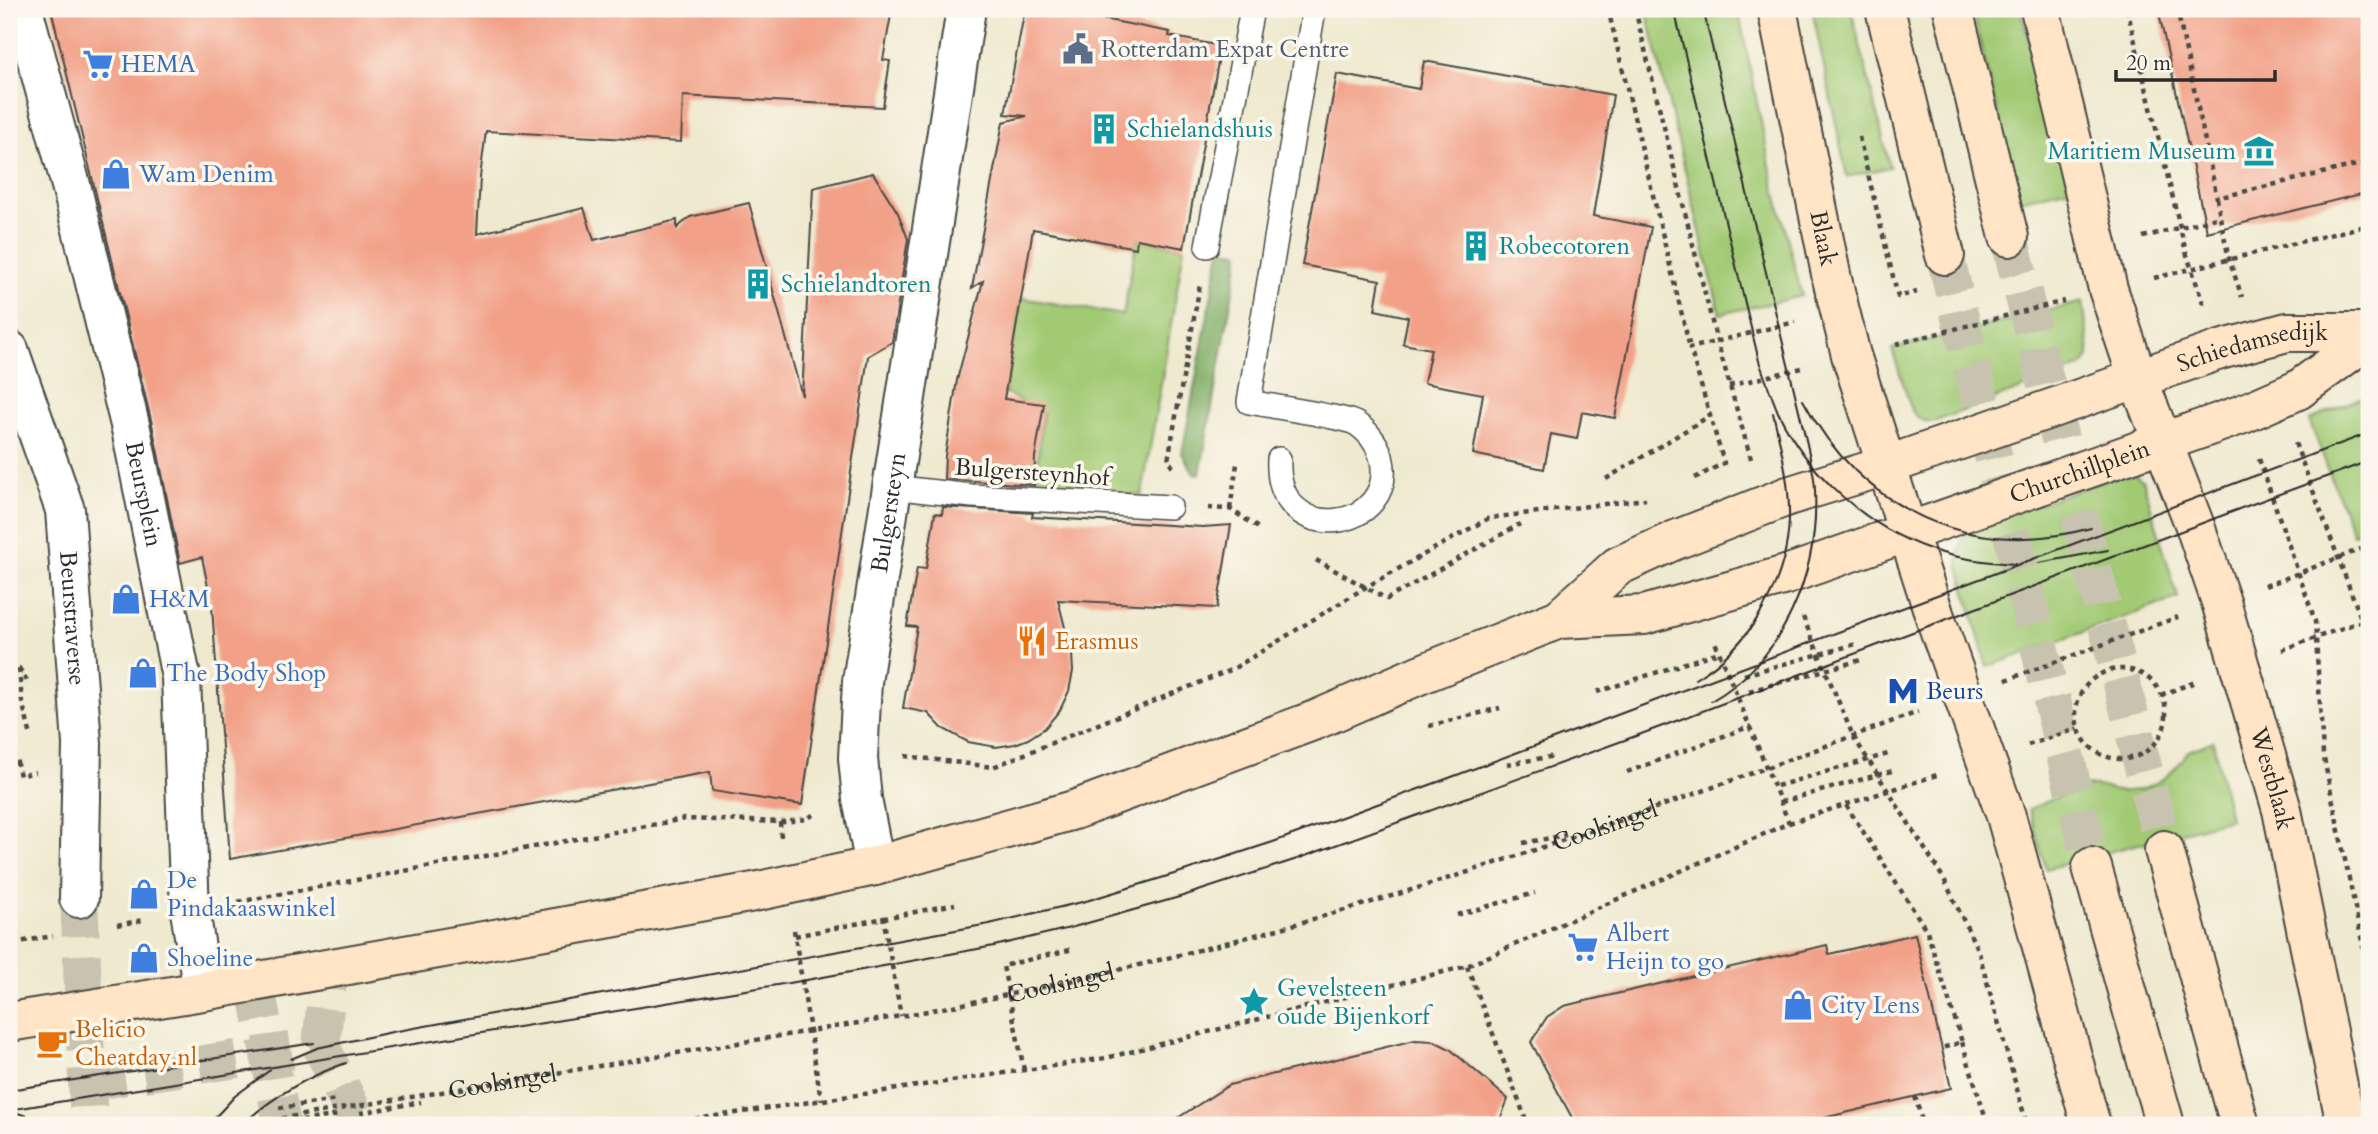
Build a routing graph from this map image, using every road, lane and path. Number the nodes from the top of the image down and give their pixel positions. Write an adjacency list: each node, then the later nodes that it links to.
1 (23, 9): 99 (street, Beursplein)
2 (966, 9): 43 (street, Bulgersteyn)
3 (1252, 9): 20 (lane)
4 (1314, 9): 38 (lane)
5 (1608, 9): 31 (path)
6 (1635, 9): 30 (path)
7 (1777, 9): 26 (main road, Blaak)
8 (1885, 9): 21 (main road)
9 (1953, 9): 18 (main road)
10 (2040, 9): 24 (main road)
11 (2127, 9): 23 (path)
12 (2177, 9): 15 (path)
13 (1858, 137): 19 (path)
14 (2369, 162): 15 (path)
15 (2217, 198): 16 (path)
16 (2220, 216)
17 (2369, 225): 22 (path)
18 (2009, 237)
19 (1884, 243)
20 (1207, 246): 40 (path)
21 (1945, 254)
22 (2229, 259): 23 (path); 29 (path)
23 (2191, 268): 24 (path)
24 (2108, 289): 33 (path); 34 (main road)
25 (1898, 297): 26 (path)
26 (1840, 311): 30 (path); 33 (main road, Blaak)
27 (2369, 332): 29 (main road, Schiedamsedijk)
28 (2369, 338): 35 (main road, Schiedamsedijk)
29 (2258, 340): 34 (main road, Schiedamsedijk)
30 (1717, 341): 31 (path); 33 (path)
31 (1690, 348): 36 (path)
32 (9, 350): 97 (street, Beurstraverse)
33 (1851, 355): 39 (main road, Blaak)
34 (2138, 379): 37 (main road, Churchillplein); 39 (main road)
35 (2280, 400): 37 (main road, Schiedamsedijk); 49 (path)
36 (1711, 415): 41 (path); 42 (path)
37 (2163, 442): 46 (main road, Churchillplein); 53 (main road, Westblaak)
38 (1279, 459)
39 (1885, 466): 46 (main road); 47 (main road)
40 (1175, 471)
41 (1606, 479)
42 (1690, 480)
43 (891, 486): 44 (lane, Bulgersteynhof); 81 (street, Bulgersteyn)
44 (1170, 507)
45 (1520, 524): 51 (path)
46 (1908, 533): 52 (main road); 67 (main road)
47 (1673, 541): 51 (path); 54 (main road)
48 (2369, 546): 49 (path)
49 (2337, 558): 50 (path); 55 (path)
50 (2300, 573): 53 (path); 55 (path)
51 (1366, 587): 81 (path)
52 (1697, 600): 54 (main road); 57 (path)
53 (2221, 601): 59 (main road, Westblaak); 67 (path)
54 (1559, 619): 93 (main road)
55 (2316, 637): 59 (path); 109 (path)
56 (1856, 644): 62 (path)
57 (1719, 652): 65 (path); 70 (path)
58 (1861, 660): 64 (path)
59 (2240, 665): 66 (path); 135 (main road, Westblaak)
60 (9, 666): 61 (path)
61 (19, 668): 63 (path); 73 (path)
62 (1744, 675)
63 (26, 677)
64 (1749, 691)
65 (1597, 692)
66 (2161, 695): 71 (path); 71 (path)
67 (1964, 696): 72 (path); 77 (main road)
68 (1500, 708): 69 (path)
69 (1428, 726)
70 (1751, 726): 80 (path); 83 (path)
71 (2077, 729): 77 (path)
72 (1853, 736): 80 (path, Coolsingel); 85 (path)
73 (34, 747)
74 (1888, 754): 84 (path)
75 (1555, 756): 79 (path)
76 (16, 758): 78 (path)
77 (1986, 759): 85 (path); 132 (main road)
78 (9, 760)
79 (1507, 764)
80 (1767, 766): 89 (path); 111 (path, Coolsingel)
81 (859, 769): 88 (path); 93 (street, Bulgersteyn)
82 (1892, 771): 86 (path)
83 (1626, 772)
84 (1777, 786)
85 (1888, 791): 87 (path); 131 (path)
86 (1781, 802)
87 (1846, 805): 89 (path); 115 (path)
88 (780, 822): 95 (path); 99 (path)
89 (1789, 823): 108 (path)
90 (1566, 835): 91 (path)
91 (1523, 844)
92 (2164, 850): 134 (main road)
93 (875, 866): 95 (main road); 101 (path)
94 (2092, 867): 133 (main road)
95 (789, 885): 105 (path); 110 (main road)
96 (1535, 893): 100 (path)
97 (79, 898)
98 (955, 904): 101 (path)
99 (190, 911): 103 (path); 110 (street, Beursplein)
100 (1457, 915)
101 (883, 919): 105 (path); 112 (path)
102 (9, 925): 106 (path)
103 (108, 926)
104 (54, 936): 106 (path)
105 (795, 936): 114 (path)
106 (11, 944)
107 (1073, 949): 111 (path)
108 (1467, 966): 117 (path); 128 (path)
109 (2369, 975)
110 (203, 991): 113 (main road)
111 (1008, 996): 112 (path, Coolsingel); 117 (path)
112 (901, 1016): 114 (path, Coolsingel)
113 (9, 1022)
114 (810, 1031): 120 (path); 126 (path, Coolsingel)
115 (1962, 1042): 116 (path); 130 (path)
116 (1942, 1048)
117 (1024, 1070): 120 (path)
118 (1915, 1096): 129 (path)
119 (337, 1100): 122 (path)
120 (821, 1100): 127 (path)
121 (421, 1102): 123 (path)
122 (279, 1108)
123 (360, 1113)
124 (339, 1115): 125 (path)
125 (282, 1124)
126 (242, 1125)
127 (655, 1125)
128 (1528, 1125)
129 (1923, 1125)
130 (1987, 1125)
131 (2027, 1125)
132 (2091, 1125)
133 (2165, 1125)
134 (2240, 1125)
135 (2346, 1125)

